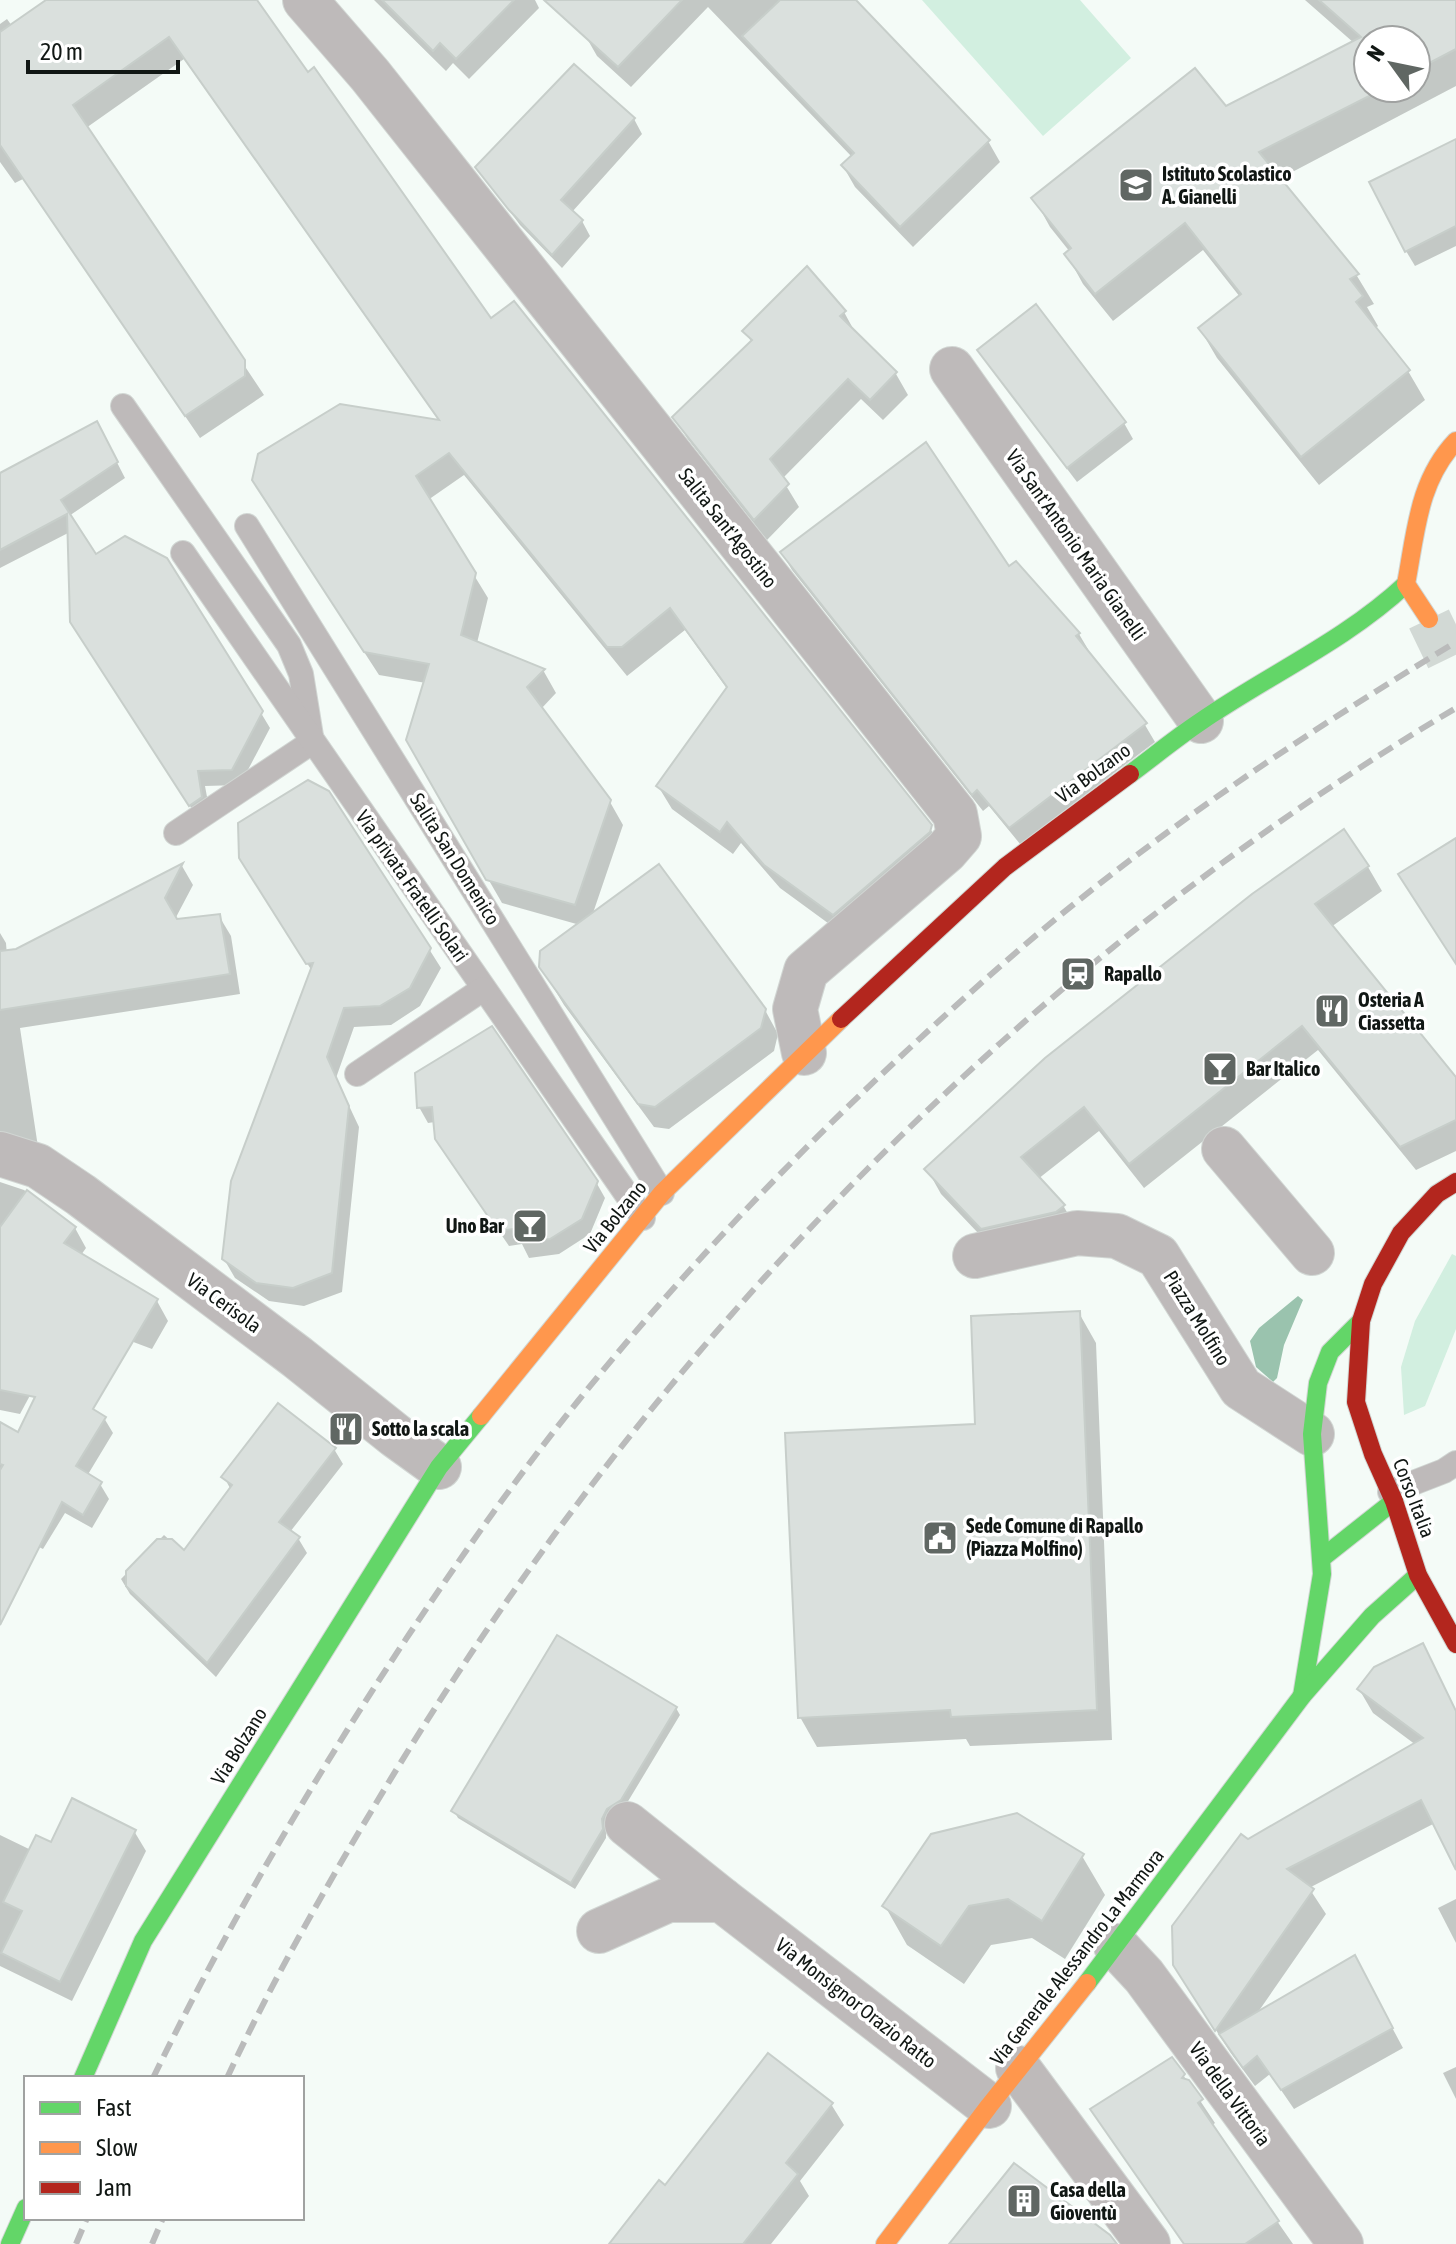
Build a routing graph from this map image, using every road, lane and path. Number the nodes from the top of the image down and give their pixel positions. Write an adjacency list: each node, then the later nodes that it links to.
1 (305, 0): 13 (street, Salita Sant'Agostino)
2 (952, 369): 9 (street, Via Sant'Antonio Maria Gianelli)
3 (123, 406): 10 (lane)
4 (1456, 441): 7 (street)
5 (247, 526): 18 (lane, Salita San Domenico)
6 (183, 553): 10 (lane, Via privata Fratelli Solari)
7 (1406, 584): 8 (street); 9 (street, Via Bolzano)
8 (1429, 619)
9 (1201, 721): 13 (street, Via Bolzano)
10 (312, 742): 11 (lane); 12 (lane, Via privata Fratelli Solari)
11 (176, 833)
12 (483, 989): 14 (lane); 19 (lane, Via privata Fratelli Solari)
13 (804, 1053): 18 (street, Via Bolzano)
14 (357, 1074)
15 (1224, 1149): 20 (street)
16 (0, 1154): 25 (street, Via Cerisola)
17 (1456, 1182): 22 (street)
18 (662, 1193): 19 (street, Via Bolzano)
19 (643, 1218): 25 (street, Via Bolzano)
20 (1312, 1253)
21 (975, 1256): 23 (street, Piazza Molfino)
22 (1361, 1321): 23 (street, Via Generale Alessandro La Marmora); 26 (street, Corso Italia)
23 (1312, 1434): 27 (street, Via Generale Alessandro La Marmora)
24 (1456, 1463): 26 (lane)
25 (439, 1467): 36 (street, Via Bolzano)
26 (1392, 1497): 27 (street); 28 (street, Corso Italia)
27 (1322, 1558): 30 (street, Via Generale Alessandro La Marmora)
28 (1418, 1575): 29 (street, Corso Italia); 30 (street, Via Generale Alessandro La Marmora)
29 (1456, 1644)
30 (1302, 1696): 34 (street, Via Generale Alessandro La Marmora)
31 (627, 1824): 32 (street, Via Monsignor Orazio Ratto)
32 (722, 1900): 33 (street); 37 (street, Via Monsignor Orazio Ratto)
33 (599, 1931)
34 (1116, 1946): 35 (street, Via Generale Alessandro La Marmora); 42 (street, Via della Vittoria)
35 (1018, 2068): 37 (street, Via Generale Alessandro La Marmora); 41 (street)
36 (84, 2076)
37 (989, 2106): 40 (street, Via Generale Alessandro La Marmora)
38 (24, 2212): 39 (street)
39 (10, 2244)
40 (885, 2244)
41 (1148, 2244)
42 (1341, 2244)

